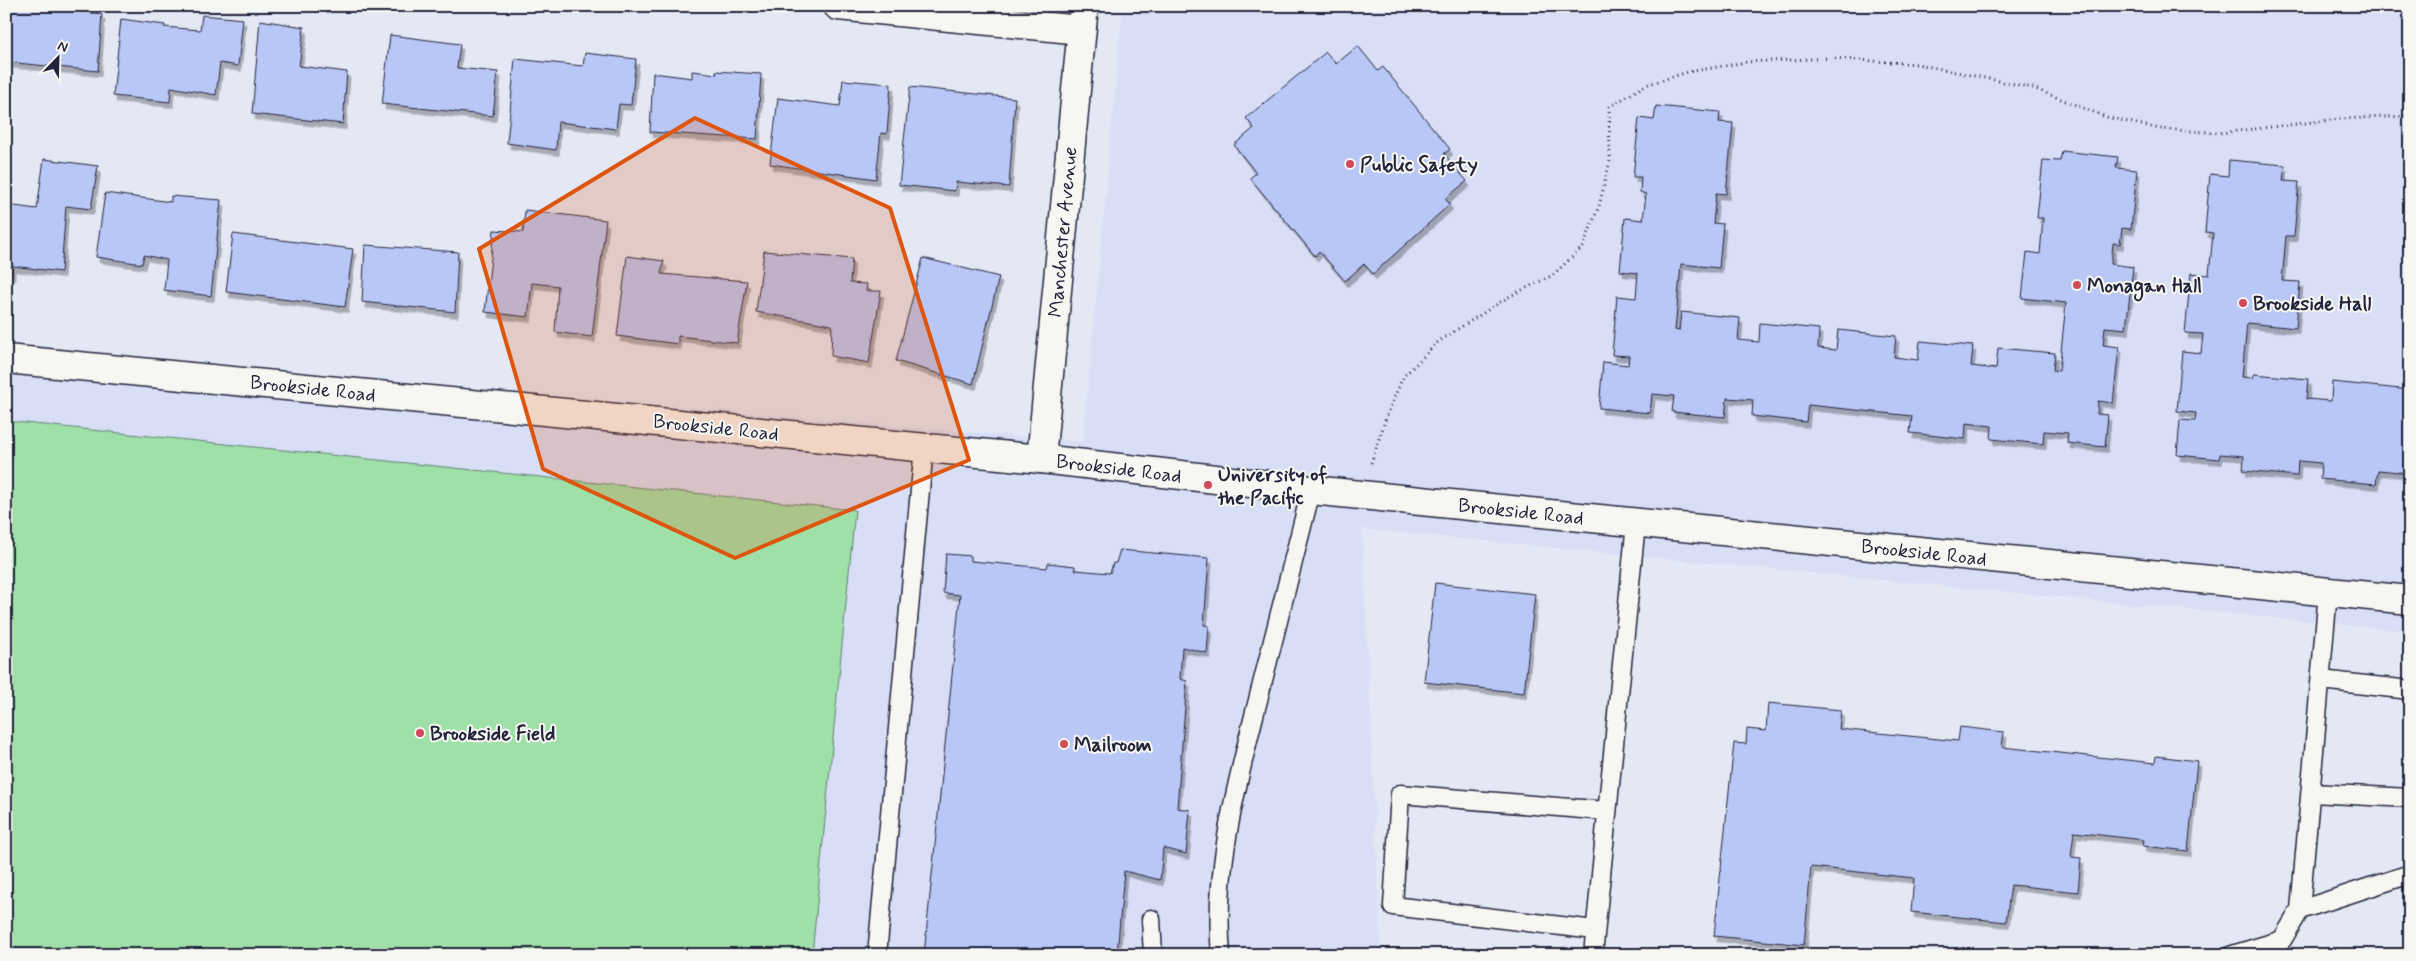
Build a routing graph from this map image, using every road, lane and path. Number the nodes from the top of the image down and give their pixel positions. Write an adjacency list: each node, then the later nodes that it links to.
1 (838, 6): 2 (street)
2 (1082, 18): 6 (street, Manchester Avenue)
3 (2410, 116): 8 (path)
4 (6, 359): 5 (street, Brookside Road)
5 (924, 447): 6 (street, Brookside Road); 21 (lane)
6 (1040, 459): 7 (street, Brookside Road)
7 (1311, 490): 8 (street, Brookside Road); 23 (lane)
8 (1361, 495): 9 (street, Brookside Road)
9 (1636, 522): 10 (street, Brookside Road); 16 (lane)
10 (2328, 592): 11 (street, Brookside Road); 12 (lane)
11 (2410, 600)
12 (2321, 680): 13 (lane); 14 (lane)
13 (2410, 690)
14 (2310, 793): 15 (lane); 18 (lane)
15 (2410, 798)
16 (1607, 811): 20 (lane); 20 (lane)
17 (2410, 874): 18 (lane)
18 (2300, 910): 25 (lane)
19 (1151, 919): 22 (lane)
20 (1596, 930): 24 (lane)
21 (877, 955)
22 (1153, 955)
23 (1222, 955)
24 (1593, 955)
25 (2232, 955)

